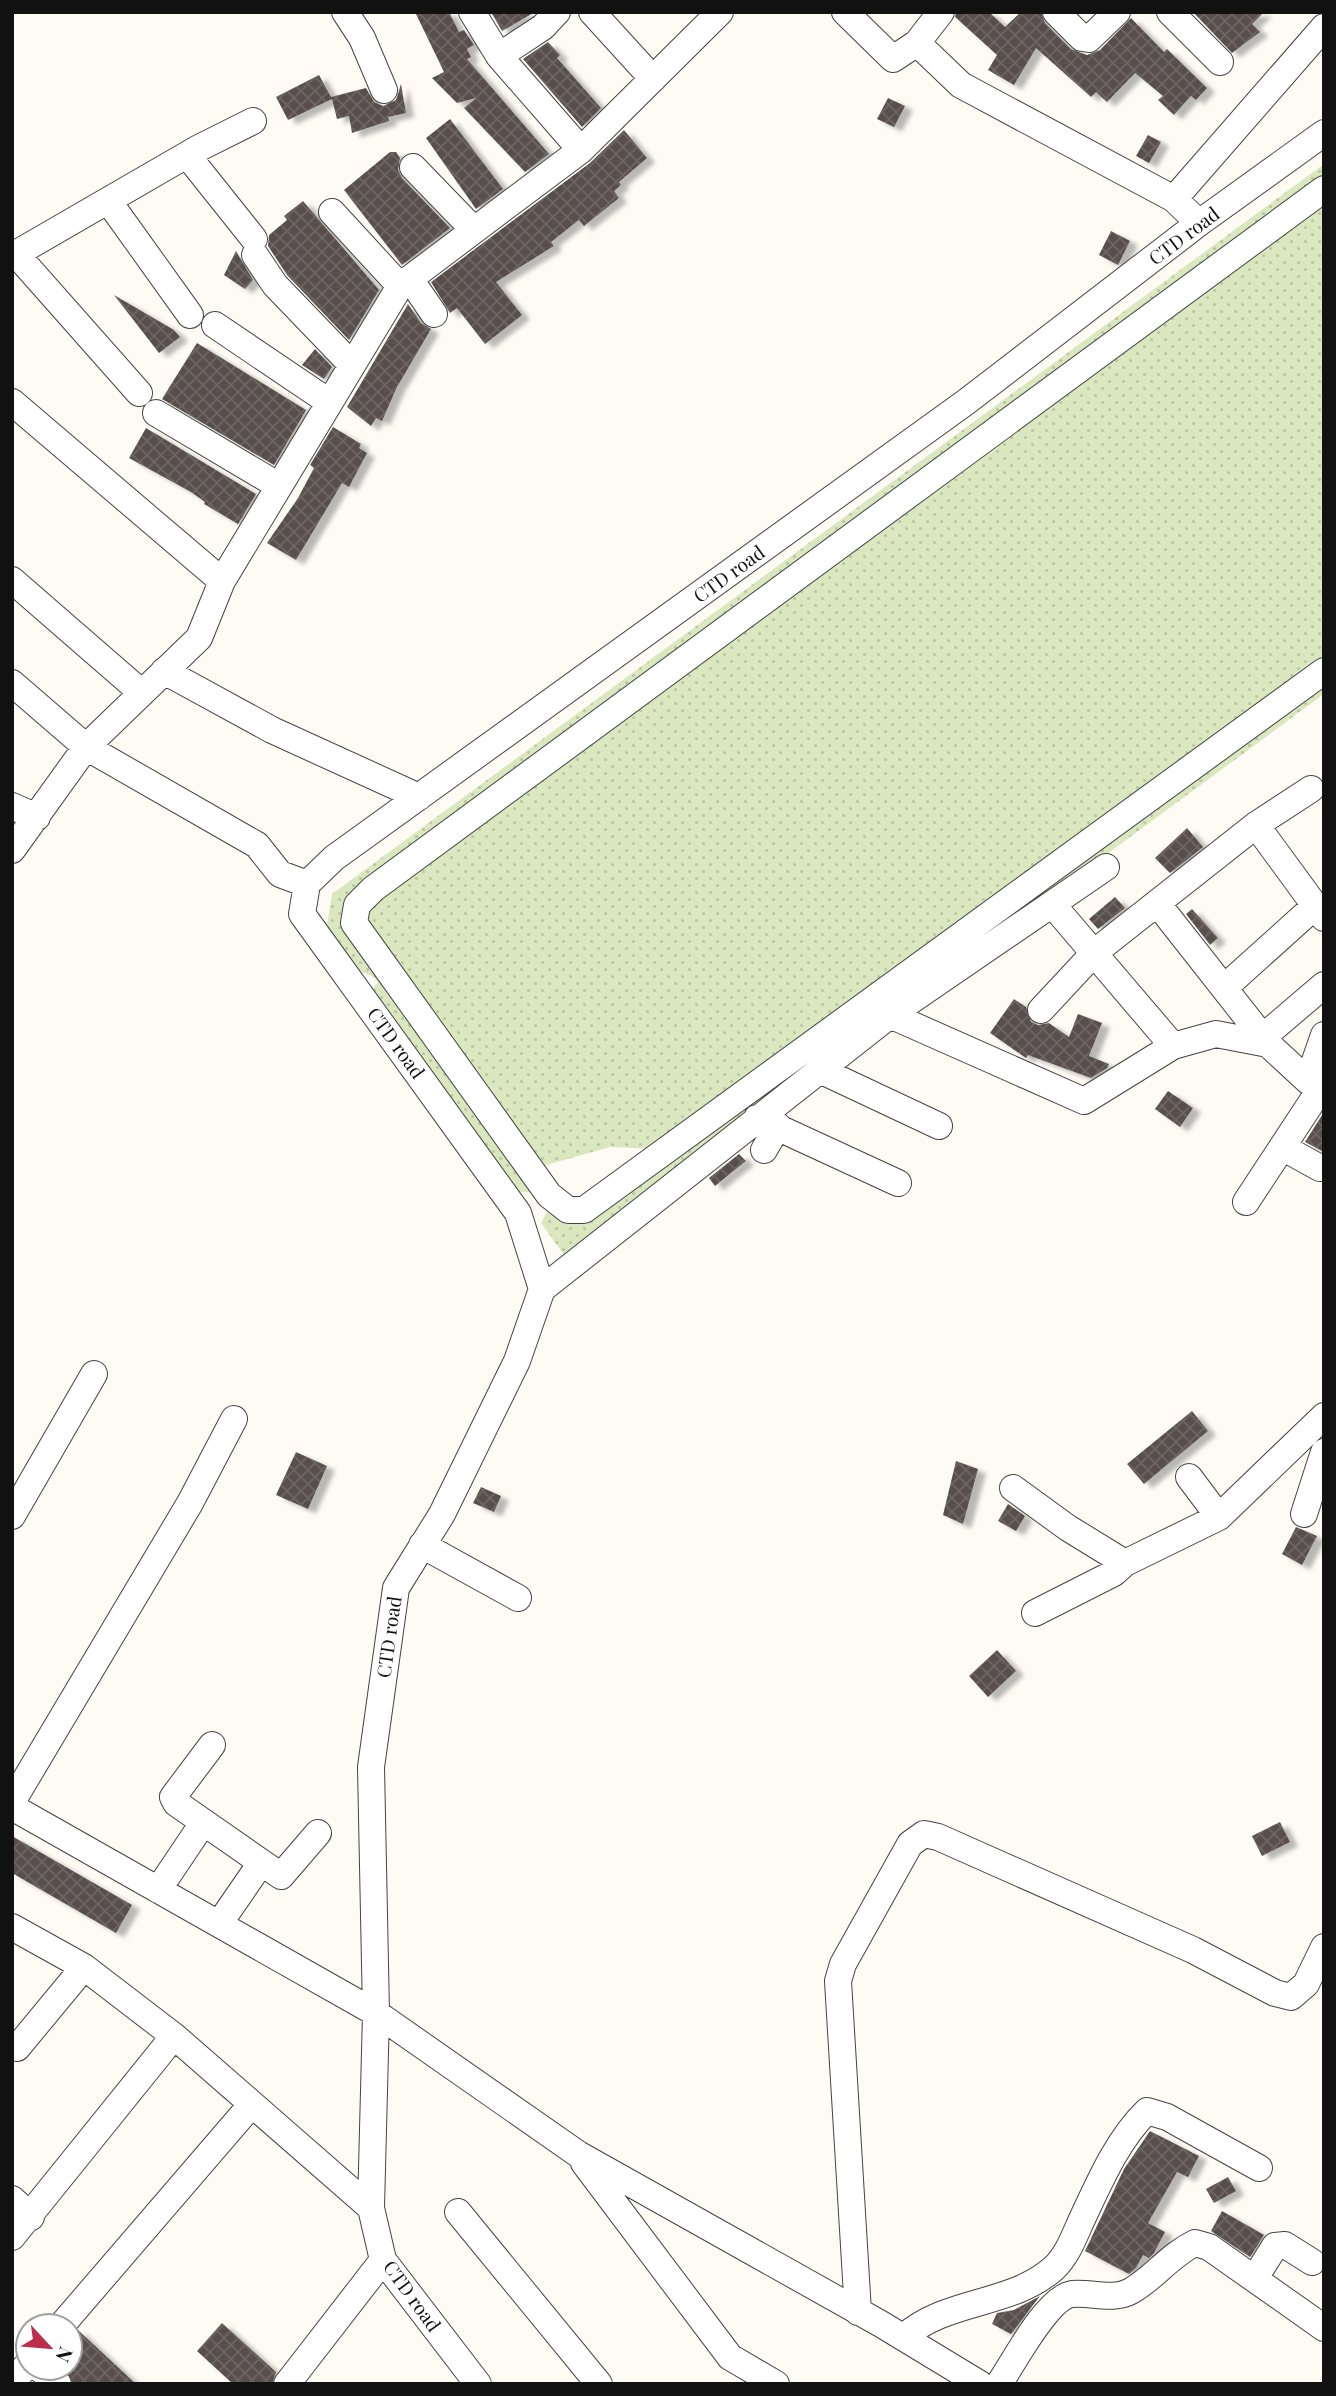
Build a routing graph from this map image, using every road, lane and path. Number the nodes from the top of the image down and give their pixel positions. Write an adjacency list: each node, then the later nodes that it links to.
1 (345, 12): 16 (street)
2 (472, 12): 13 (street)
3 (557, 12): 13 (street)
4 (593, 12): 15 (street)
5 (720, 12): 15 (street)
6 (845, 12): 12 (street)
7 (941, 12): 12 (street)
8 (1056, 12): 9 (street)
9 (1117, 12)
10 (1170, 12): 14 (street)
11 (1324, 27): 23 (street)
12 (917, 43): 23 (street)
13 (499, 56): 19 (street)
14 (1220, 62)
15 (653, 79): 19 (street)
16 (384, 90)
17 (253, 121): 20 (street)
18 (1324, 133): 26 (street, CTD road)
19 (581, 150): 27 (street)
20 (187, 155): 24 (street); 33 (street)
21 (413, 167): 27 (street)
22 (1324, 189): 42 (street)
23 (1174, 199): 26 (street)
24 (109, 202): 28 (street); 31 (street)
25 (332, 212): 29 (street)
26 (1199, 223): 47 (street, CTD road)
27 (474, 230): 29 (street)
28 (14, 255): 34 (street)
29 (405, 282): 30 (street); 33 (street)
30 (434, 314)
31 (190, 315)
32 (215, 325): 36 (street)
33 (352, 365): 36 (street)
34 (139, 393)
35 (12, 402): 40 (street)
36 (329, 402): 38 (street)
37 (156, 412): 38 (street)
38 (279, 486): 40 (street)
39 (12, 580): 44 (street)
40 (222, 581): 41 (street)
41 (164, 671): 44 (street); 47 (street)
42 (1324, 671)
43 (12, 682): 45 (street)
44 (142, 692): 45 (street)
45 (86, 747): 49 (street); 53 (street)
46 (1311, 789): 50 (street)
47 (419, 797): 53 (street, CTD road)
48 (12, 806): 49 (street)
49 (37, 817): 51 (street)
50 (1256, 825): 54 (street); 56 (street)
51 (12, 850)
52 (1106, 867): 55 (street)
53 (307, 884): 74 (street, CTD road)
54 (1157, 903): 57 (street); 59 (street)
55 (1052, 904): 57 (street); 61 (street)
56 (1320, 912): 59 (street)
57 (1095, 952): 60 (street); 64 (street)
58 (1324, 985): 63 (street)
59 (1224, 988): 63 (street)
60 (1041, 1010)
61 (890, 1016): 64 (street); 65 (street)
62 (1324, 1035): 66 (street)
63 (1266, 1041): 64 (street); 66 (street)
64 (1173, 1046)
65 (822, 1071): 67 (street); 68 (street)
66 (1317, 1086): 69 (street)
67 (767, 1122): 70 (street); 72 (street); 74 (street)
68 (939, 1126)
69 (1282, 1147): 71 (street); 73 (street)
70 (764, 1150)
71 (1321, 1168)
72 (898, 1183)
73 (1246, 1202)
74 (542, 1289): 84 (street, CTD road)
75 (94, 1374): 82 (street)
76 (1324, 1416): 83 (street)
77 (234, 1419): 89 (street)
78 (1324, 1452): 81 (street)
79 (1189, 1477): 83 (street)
80 (1013, 1488): 85 (street)
81 (1304, 1514)
82 (12, 1516)
83 (1219, 1517): 85 (street)
84 (422, 1545): 86 (street); 98 (street, CTD road)
85 (1125, 1563): 87 (street)
86 (518, 1598)
87 (1035, 1613)
88 (212, 1745): 90 (street)
89 (12, 1805): 93 (street)
90 (203, 1823): 92 (street); 93 (street)
91 (318, 1833): 92 (street)
92 (261, 1863): 94 (street)
93 (158, 1890): 94 (street)
94 (219, 1924): 98 (street)
95 (12, 1927): 97 (street)
96 (1324, 1947): 112 (street)
97 (84, 1967): 99 (street); 100 (street)
98 (376, 2013): 102 (street); 105 (street, CTD road)
99 (174, 2036): 101 (street); 104 (street)
100 (12, 2045)
101 (253, 2105): 105 (street); 111 (street)
102 (578, 2154): 112 (street); 118 (street)
103 (1259, 2168): 114 (street)
104 (22, 2208): 107 (street)
105 (371, 2208): 108 (street, CTD road)
106 (458, 2212): 117 (street)
107 (12, 2237)
108 (383, 2260): 115 (street); 116 (street, CTD road)
109 (1312, 2262): 110 (street)
110 (1255, 2278): 113 (street); 120 (street)
111 (73, 2312)
112 (858, 2312): 114 (street)
113 (1324, 2328)
114 (904, 2337): 119 (street)
115 (287, 2384)
116 (478, 2384)
117 (598, 2384)
118 (776, 2384)
119 (980, 2384)
120 (999, 2384)

